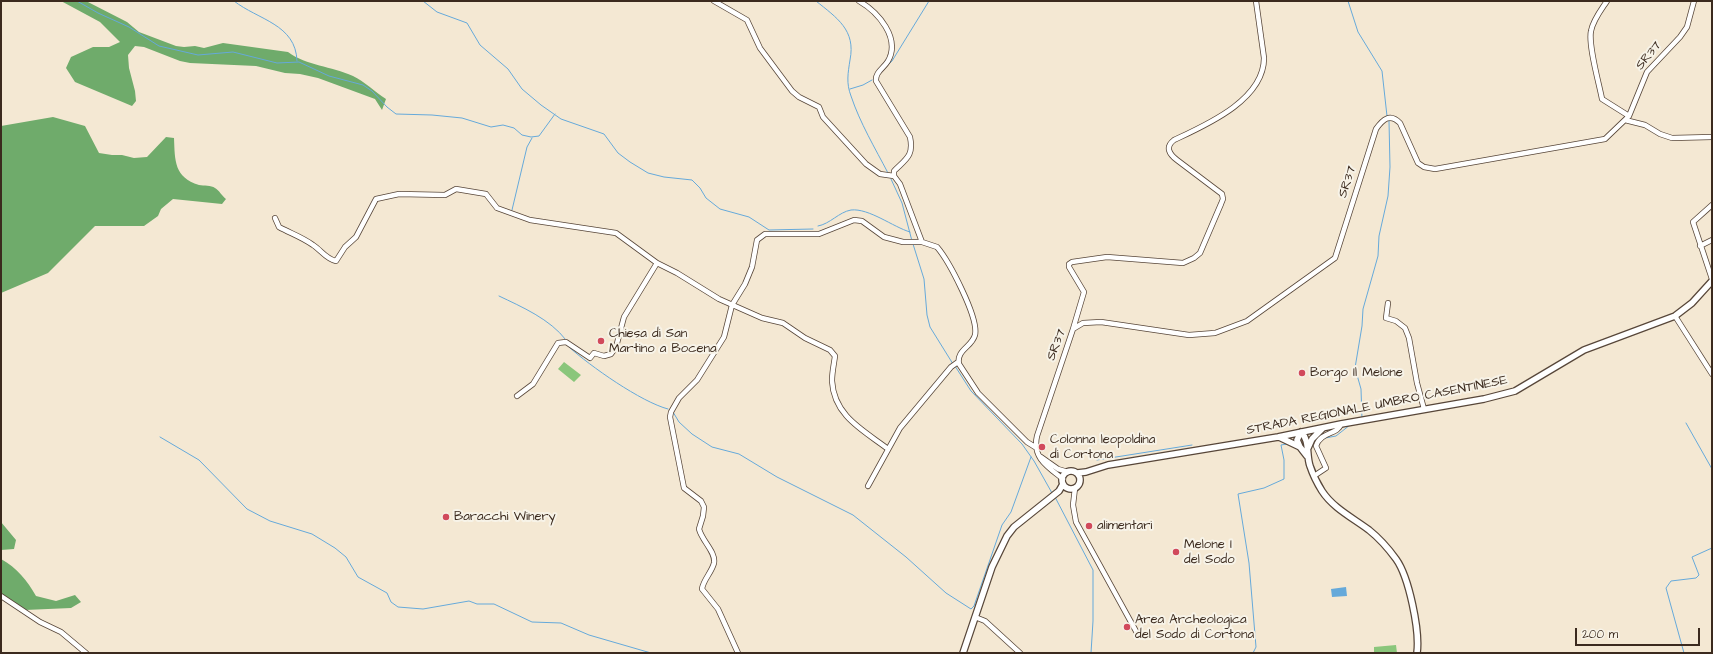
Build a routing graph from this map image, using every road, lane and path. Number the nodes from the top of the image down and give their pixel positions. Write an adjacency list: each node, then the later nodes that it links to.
1 (714, 1): 8 (street)
2 (859, 1): 8 (street)
3 (1256, 1): 19 (street)
4 (1607, 1): 6 (street)
5 (1694, 1): 6 (street, SR37)
6 (1627, 118): 7 (street); 19 (street, SR37)
7 (1712, 137)
8 (894, 176): 12 (street)
9 (1712, 205): 13 (street)
10 (275, 218): 14 (street)
11 (1712, 240): 13 (street)
12 (922, 242): 17 (street); 20 (street)
13 (1700, 246): 15 (street)
14 (657, 263): 17 (street); 22 (street)
15 (1712, 280): 18 (main road, STRADA REGIONALE UMBRO CASENTINESE)
16 (1388, 303): 23 (street)
17 (732, 306): 31 (street); 48 (street)
18 (1675, 316): 21 (street); 23 (main road, STRADA REGIONALE UMBRO CASENTINESE)
19 (1072, 329): 28 (street, SR37)
20 (957, 363): 28 (street); 31 (street)
21 (1712, 374)
22 (517, 396)
23 (1424, 409): 24 (main road, STRADA REGIONALE UMBRO CASENTINESE)
24 (1341, 424): 25 (main road, STRADA REGIONALE UMBRO CASENTINESE); 37 (street)
25 (1324, 427): 26 (main road, STRADA REGIONALE UMBRO CASENTINESE); 30 (main road)
26 (1300, 432): 27 (main road, STRADA REGIONALE UMBRO CASENTINESE); 29 (main road); 30 (main road)
27 (1278, 437): 29 (main road); 34 (main road, STRADA REGIONALE UMBRO CASENTINESE)
28 (1035, 447): 32 (street)
29 (1300, 447): 33 (main road)
30 (1307, 448): 33 (main road)
31 (888, 449): 40 (street)
32 (1037, 453): 35 (street); 38 (street)
33 (1307, 456): 37 (main road)
34 (1089, 471): 36 (main road, STRADA REGIONALE UMBRO CASENTINESE); 39 (main road)
35 (1068, 472): 36 (main road); 38 (main road)
36 (1077, 473): 39 (main road)
37 (1314, 476): 51 (main road)
38 (1063, 482): 42 (main road); 43 (main road)
39 (1080, 482): 41 (main road)
40 (868, 486)
41 (1075, 488): 42 (main road); 46 (street)
42 (1068, 489): 43 (main road)
43 (1057, 492): 45 (main road)
44 (1, 596): 47 (street)
45 (975, 617): 49 (main road); 50 (street)
46 (1137, 633)
47 (86, 653)
48 (738, 653)
49 (963, 653)
50 (1020, 653)
51 (1418, 653)

